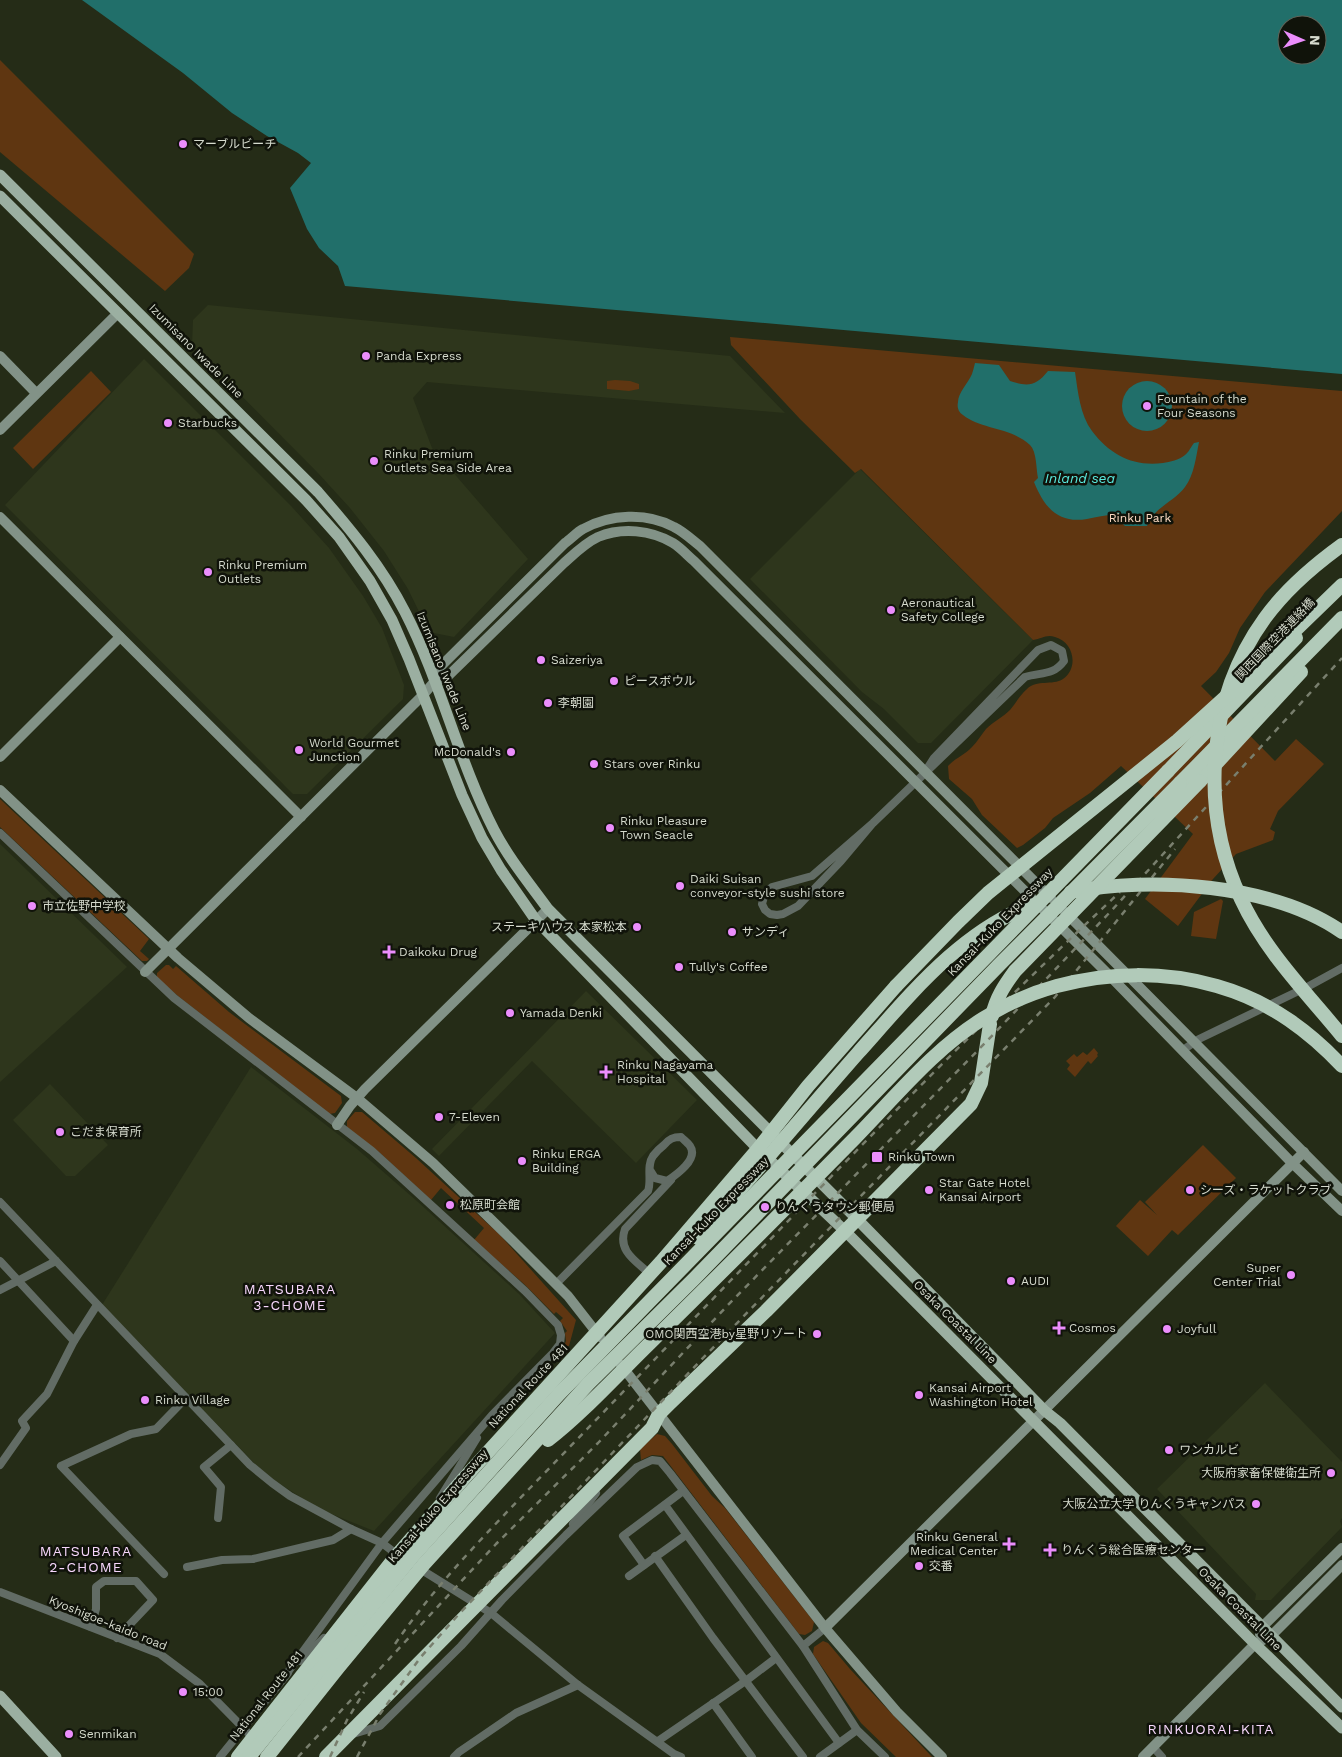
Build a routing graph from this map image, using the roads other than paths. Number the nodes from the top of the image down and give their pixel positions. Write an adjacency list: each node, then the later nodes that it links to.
1 (0, 175): 14 (main road, Izumisano Iwade Line)
2 (0, 196): 3 (main road)
3 (118, 313): 5 (street); 15 (main road)
4 (0, 356): 5 (street)
5 (36, 393): 6 (street)
6 (0, 430)
7 (0, 517): 13 (street)
8 (1342, 545): 30 (highway, bridge)
9 (1342, 585): 36 (highway, National Route 481, bridge)
10 (1342, 591): 16 (highway, 関西国際空港連絡橋)
11 (1342, 618): 63 (highway, bridge)
12 (1342, 623): 45 (highway, bridge)
13 (120, 638): 17 (street); 21 (street)
14 (435, 681): 15 (street); 18 (street); 19 (street); 24 (main road, Izumisano Iwade Line)
15 (423, 696): 21 (street); 25 (main road)
16 (1230, 708): 56 (highway, Kansai-Kuko Expressway, bridge)
17 (0, 757)
18 (925, 772): 18 (street); 19 (street); 31 (street)
19 (916, 781): 22 (street); 32 (street)
20 (0, 790): 27 (street)
21 (301, 817): 27 (street)
22 (873, 823): 22 (street)
23 (0, 833): 29 (street)
24 (548, 909): 25 (street); 36 (main road, Izumisano Iwade Line)
25 (535, 920): 34 (street); 37 (main road)
26 (1342, 932): 56 (highway, bridge)
27 (169, 948): 29 (street); 34 (street)
28 (1342, 968): 31 (street)
29 (145, 972): 35 (street)
30 (1342, 1036)
31 (1194, 1041): 32 (street); 38 (street)
32 (1183, 1050): 39 (street)
33 (1342, 1066): 63 (highway, bridge)
34 (357, 1098): 35 (street); 51 (street)
35 (337, 1125): 60 (street)
36 (770, 1134): 37 (highway, National Route 481); 45 (main road, Osaka Coastal Line)
37 (758, 1149): 46 (main road, Osaka Coastal Line); 49 (highway, National Route 481)
38 (1304, 1152): 39 (street); 42 (street)
39 (1292, 1163): 44 (street); 58 (street)
40 (650, 1170): 41 (street); 41 (street); 51 (street)
41 (674, 1176): 49 (street)
42 (1342, 1191)
43 (0, 1202): 48 (street)
44 (1342, 1211)
45 (857, 1219): 46 (highway); 58 (main road, Osaka Coastal Line)
46 (845, 1231): 59 (highway); 61 (main road, Osaka Coastal Line)
47 (0, 1261): 50 (street)
48 (56, 1261): 50 (street); 53 (street)
49 (650, 1274): 54 (highway, National Route 481)
50 (18, 1282): 52 (street); 55 (street)
51 (556, 1284): 54 (street)
52 (0, 1290)
53 (97, 1305): 55 (street); 57 (street)
54 (597, 1333): 59 (street); 69 (highway, National Route 481)
55 (74, 1341): 64 (street)
56 (558, 1394): 110 (highway, Kansai-Kuko Expressway, bridge)
57 (186, 1398): 62 (street); 80 (street)
58 (1045, 1411): 61 (street); 87 (main road, Osaka Coastal Line)
59 (659, 1414): 65 (highway); 88 (street)
60 (492, 1415): 69 (street); 73 (street)
61 (1034, 1421): 88 (street); 91 (main road, Osaka Coastal Line)
62 (231, 1444): 68 (street); 70 (street)
63 (518, 1462): 111 (highway, bridge)
64 (0, 1464)
65 (612, 1468): 72 (street); 83 (highway)
66 (683, 1491): 67 (street); 72 (street); 92 (street)
67 (664, 1505): 71 (street); 77 (street)
68 (218, 1518)
69 (423, 1525): 75 (highway, National Route 481)
70 (350, 1529): 73 (street); 79 (street)
71 (686, 1534): 76 (street); 93 (street)
72 (566, 1535): 84 (street)
73 (382, 1543): 75 (street); 94 (street)
74 (1342, 1548): 87 (street)
75 (397, 1555): 83 (street); 85 (highway, National Route 481)
76 (655, 1556): 77 (street); 95 (street)
77 (644, 1565): 81 (street)
78 (1342, 1565): 89 (street)
79 (187, 1567)
80 (164, 1574)
81 (629, 1576)
82 (0, 1592): 86 (street, Kyoshigoe-kaido road)
83 (478, 1605): 84 (street); 103 (highway)
84 (491, 1613): 96 (street); 103 (street)
85 (346, 1618): 94 (street); 102 (highway, National Route 481)
86 (91, 1627): 90 (street, Kyoshigoe-kaido road); 90 (street)
87 (1262, 1627): 89 (main road, Osaka Coastal Line); 91 (street)
88 (825, 1628): 92 (street); 120 (street)
89 (1271, 1636): 91 (street); 99 (main road, Osaka Coastal Line)
90 (117, 1638): 102 (street, Kyoshigoe-kaido road)
91 (1255, 1644): 100 (main road, Osaka Coastal Line); 106 (street)
92 (803, 1646): 101 (street)
93 (776, 1658): 95 (street); 105 (street)
94 (285, 1676): 102 (street)
95 (747, 1680): 98 (street); 117 (street)
96 (578, 1685): 104 (street); 114 (street)
97 (0, 1696): 107 (main road)
98 (713, 1703): 104 (street); 116 (street)
99 (1342, 1707)
100 (1342, 1728)
101 (856, 1730): 105 (street); 119 (street)
102 (248, 1734): 108 (street); 109 (highway, National Route 481); 112 (street, Kyoshigoe-kaido road)
103 (346, 1736): 113 (highway)
104 (658, 1741): 115 (street)
105 (839, 1743): 118 (street)
106 (1153, 1747): 121 (street); 122 (street)
107 (56, 1757)
108 (220, 1757)
109 (238, 1757)
110 (249, 1757)
111 (267, 1757)
112 (273, 1757)
113 (326, 1757)
114 (454, 1757)
115 (681, 1757)
116 (752, 1757)
117 (803, 1757)
118 (820, 1757)
119 (885, 1757)
120 (942, 1757)
121 (1143, 1757)
122 (1162, 1757)

